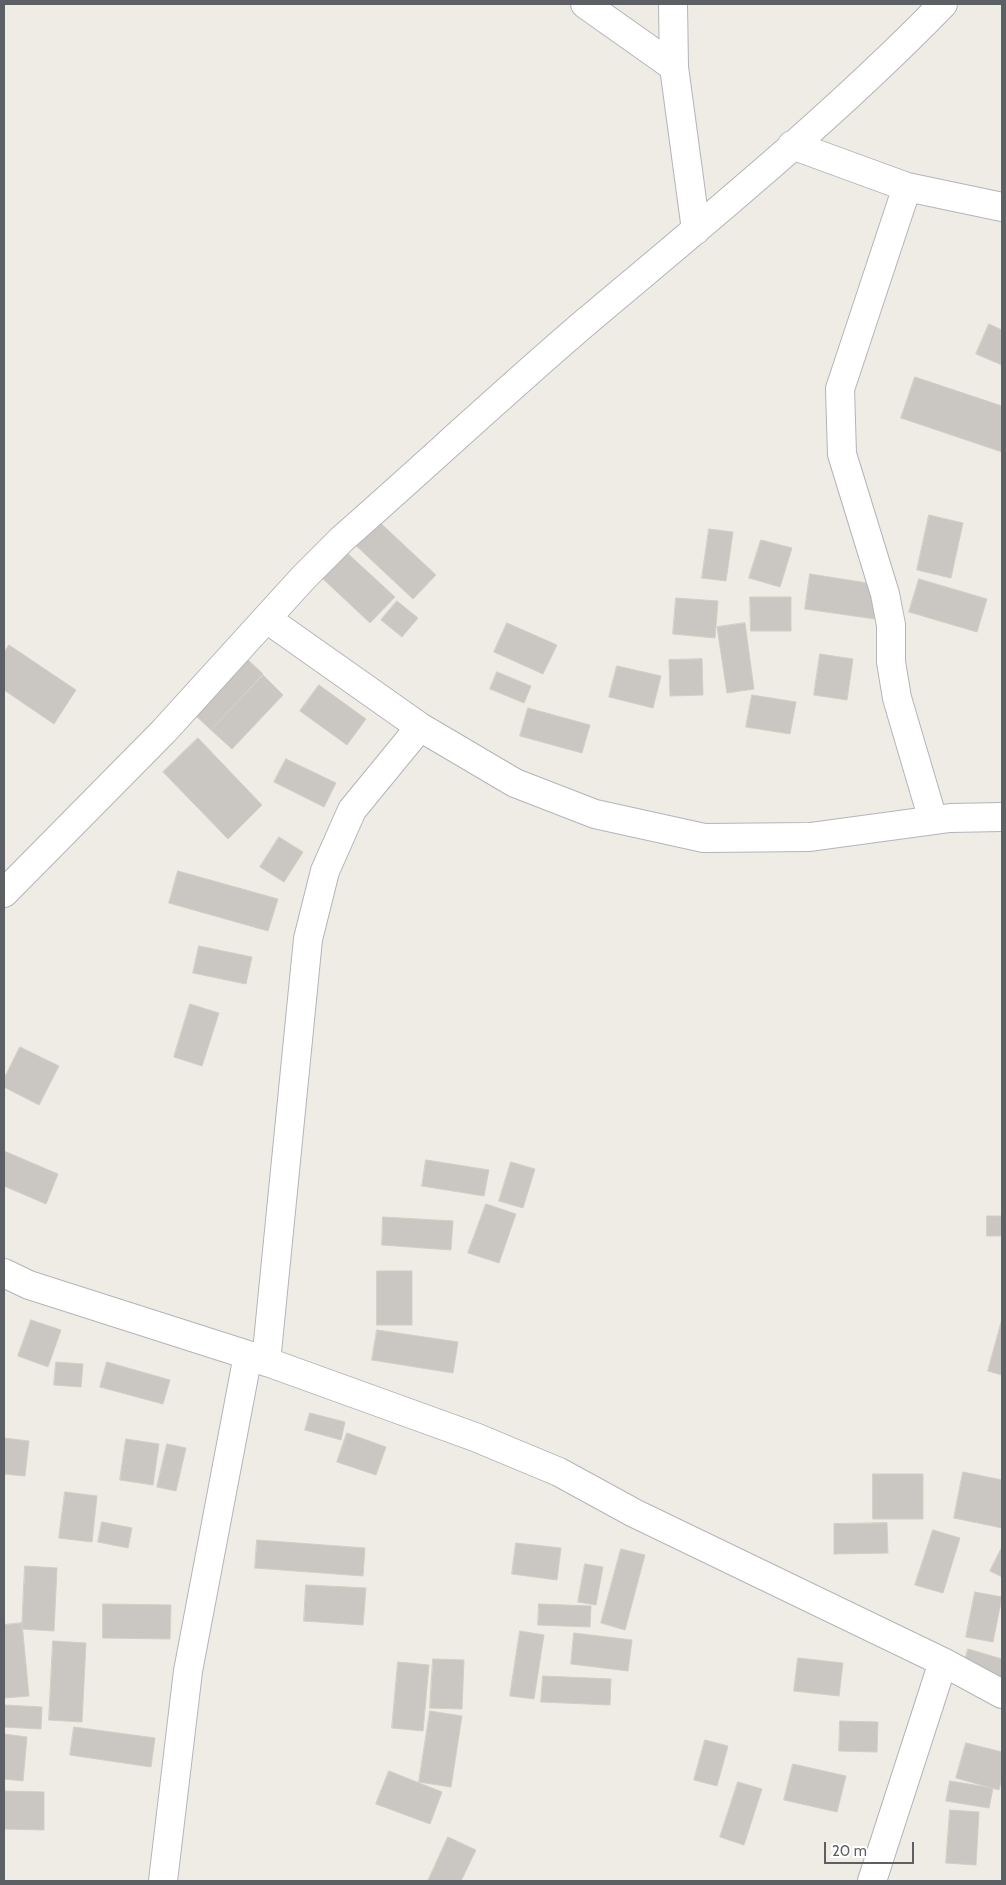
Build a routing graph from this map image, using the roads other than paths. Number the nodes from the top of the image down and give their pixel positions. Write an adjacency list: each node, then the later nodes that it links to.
1 (585, 4): 4 (street)
2 (673, 4): 4 (street)
3 (943, 4): 5 (street)
4 (674, 67): 8 (street)
5 (792, 145): 6 (street); 8 (street)
6 (907, 187): 7 (street); 12 (street)
7 (1002, 207)
8 (696, 230): 9 (street)
9 (267, 619): 10 (street); 13 (street)
10 (420, 727): 12 (street); 15 (street)
11 (1002, 817): 12 (street)
12 (933, 820)
13 (4, 893)
14 (4, 1273): 15 (street)
15 (257, 1358): 16 (street); 18 (street)
16 (943, 1662): 17 (street); 19 (street)
17 (1002, 1694)
18 (163, 1881)
19 (872, 1881)

